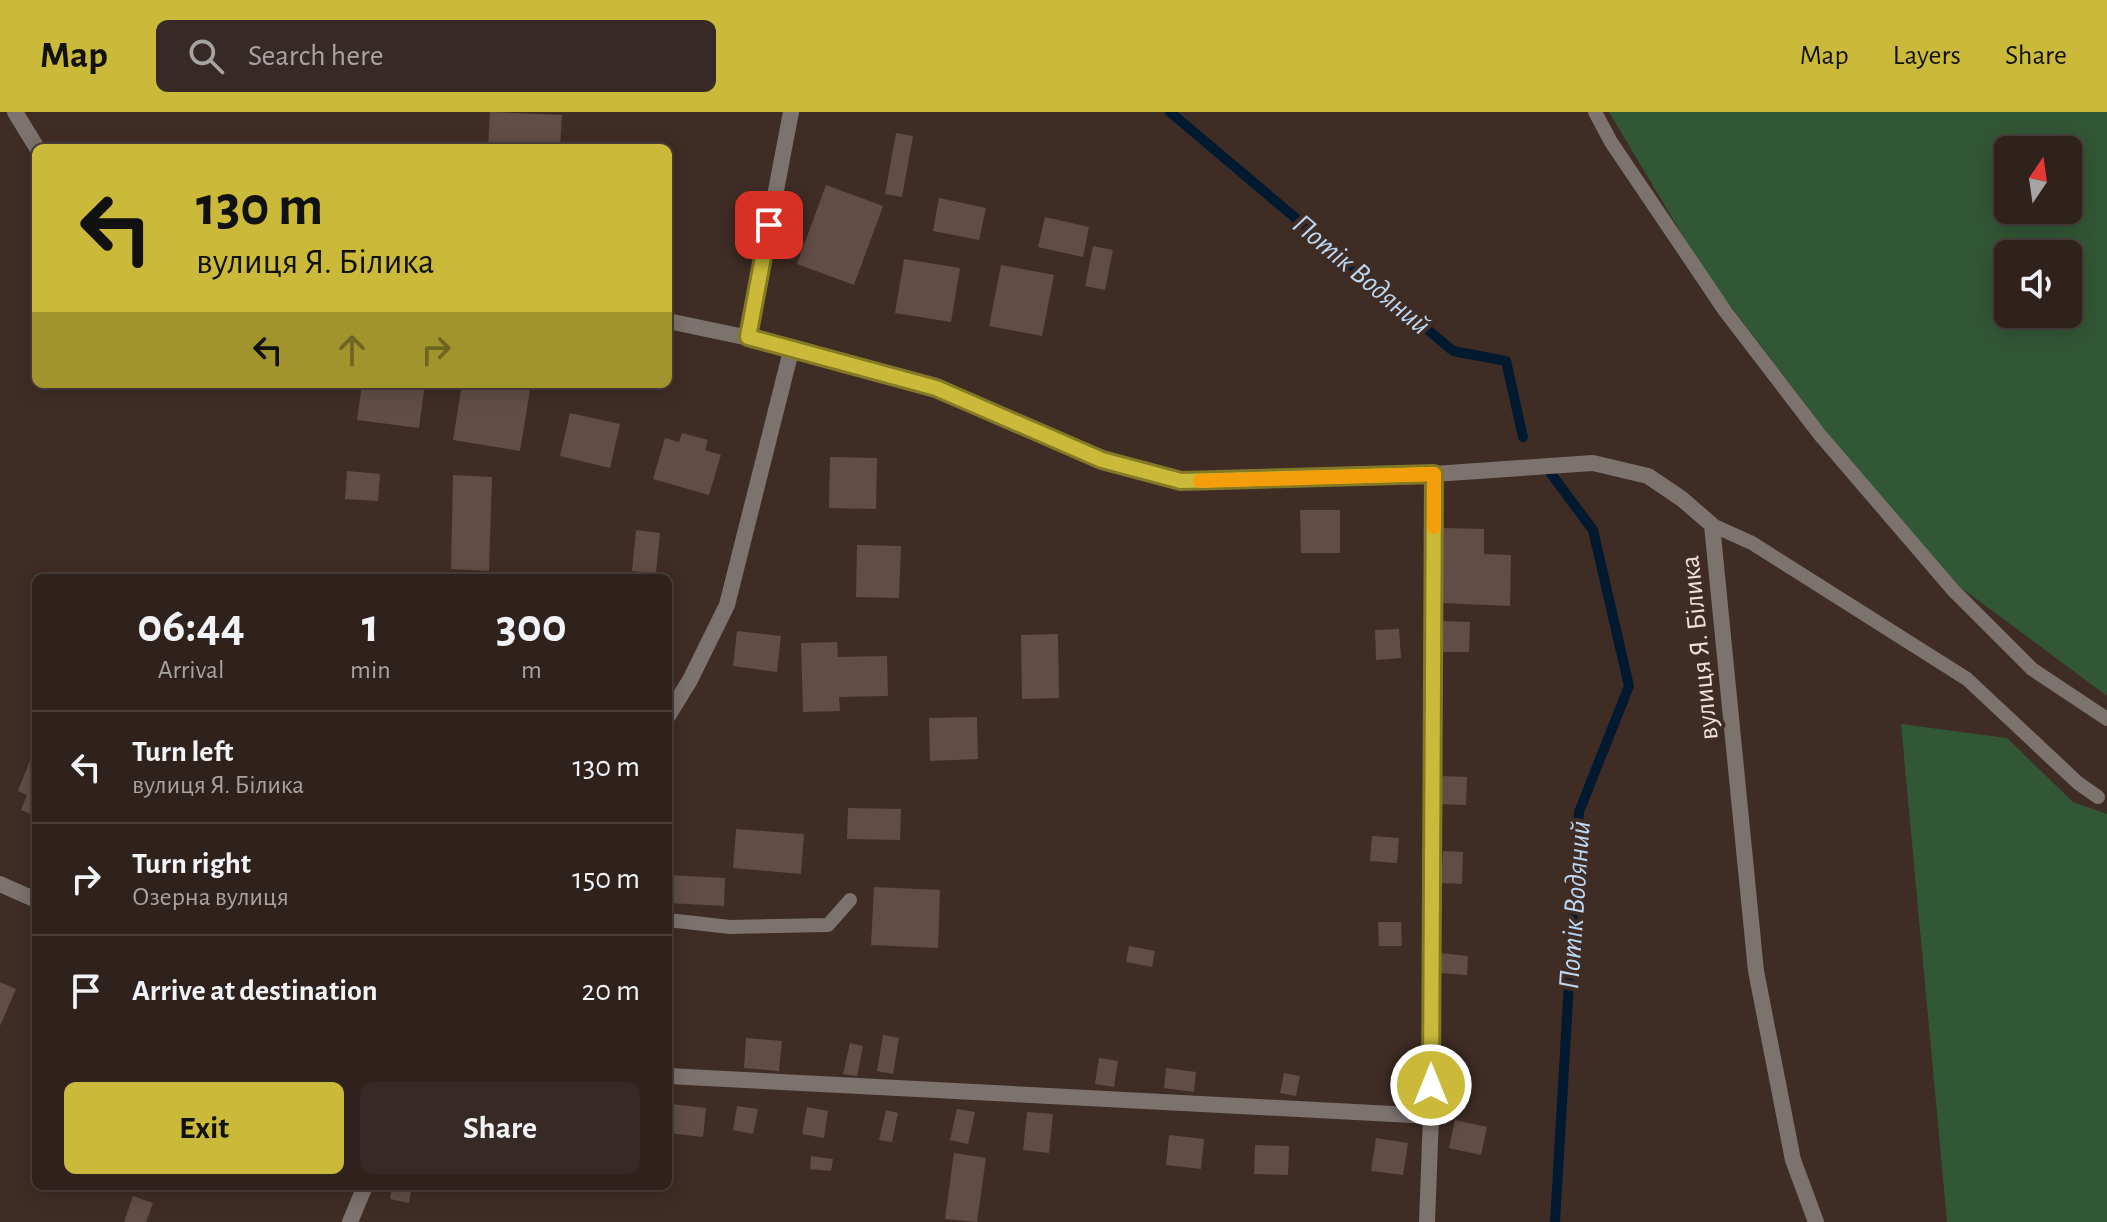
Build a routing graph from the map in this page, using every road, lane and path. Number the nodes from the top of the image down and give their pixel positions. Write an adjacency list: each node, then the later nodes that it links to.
1 (15, 112): 4 (street)
2 (791, 112): 6 (street)
3 (1595, 112): 11 (lane)
4 (35, 144)
5 (672, 322): 6 (street, вулиця Я. Білика)
6 (748, 337): 7 (street, вулиця Я. Білика)
7 (792, 347): 8 (street, вулиця Я. Білика); 10 (street)
8 (1434, 474): 9 (street, вулиця Я. Білика); 18 (street)
9 (1712, 525): 12 (lane); 22 (street, вулиця Я. Білика)
10 (672, 709)
11 (2107, 719)
12 (2098, 797)
13 (0, 884): 14 (street)
14 (32, 898)
15 (850, 900): 16 (lane)
16 (672, 920)
17 (672, 1076): 18 (street)
18 (1431, 1116): 21 (street)
19 (363, 1190): 20 (street)
20 (350, 1222)
21 (1427, 1222)
22 (1816, 1222)

